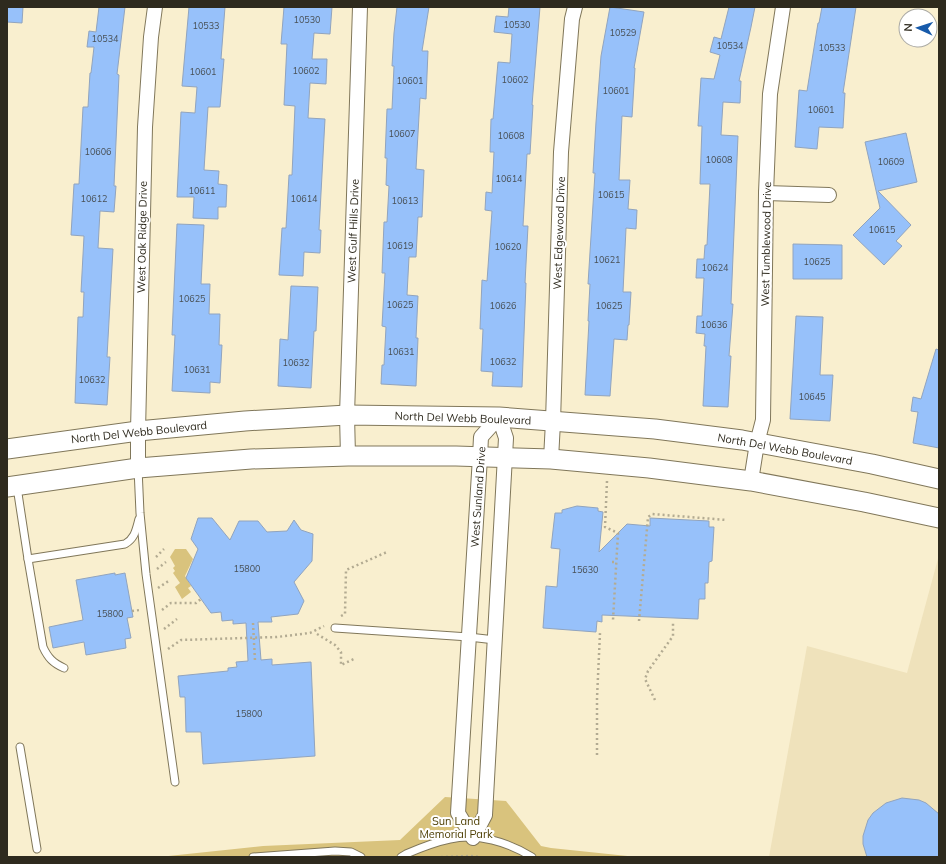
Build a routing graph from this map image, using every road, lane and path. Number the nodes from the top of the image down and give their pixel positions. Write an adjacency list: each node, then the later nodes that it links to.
1 (155, 7): 10 (street, West Oak Ridge Drive)
2 (360, 7): 7 (street, West Gulf Hills Drive)
3 (575, 7): 9 (street, West Edgewood Drive)
4 (783, 7): 5 (street, West Tumblewood Drive)
5 (766, 193): 6 (street); 11 (street, West Tumblewood Drive)
6 (829, 195)
7 (347, 416): 8 (street, North Del Webb Boulevard); 10 (street, North Del Webb Boulevard); 13 (street, West Gulf Hills Drive)
8 (499, 417): 9 (street, North Del Webb Boulevard); 14 (street, West Sunland Drive); 15 (street)
9 (553, 422): 11 (street, North Del Webb Boulevard); 16 (street, West Edgewood Drive)
10 (138, 430): 12 (street, North Del Webb Boulevard); 17 (street, West Oak Ridge Drive)
11 (757, 443): 19 (street, North Del Webb Boulevard); 20 (street, West Tumblewood Drive)
12 (7, 448)
13 (348, 456): 14 (street); 17 (street)
14 (480, 456): 15 (street); 44 (street, West Sunland Drive)
15 (505, 457): 16 (street); 46 (street)
16 (551, 459): 20 (street)
17 (138, 468): 21 (street); 22 (lane)
18 (607, 479): 28 (path)
19 (939, 479)
20 (751, 481): 23 (street)
21 (12, 486): 26 (lane)
22 (140, 513): 26 (lane); 54 (lane)
23 (939, 518)
24 (727, 520): 36 (path)
25 (387, 552): 33 (path)
26 (28, 559): 50 (lane)
27 (612, 562): 28 (path)
28 (616, 562): 35 (path)
29 (170, 580): 30 (path)
30 (153, 592)
31 (202, 598): 32 (path)
32 (171, 603)
33 (336, 618)
34 (177, 619): 41 (path)
35 (614, 620)
36 (639, 621)
37 (253, 623): 45 (path)
38 (673, 623): 51 (path)
39 (325, 625): 45 (path)
40 (335, 628): 44 (lane)
41 (161, 632)
42 (600, 633): 53 (path)
43 (317, 634): 48 (path)
44 (469, 637): 46 (lane); 55 (street, West Sunland Drive)
45 (254, 638): 47 (path); 49 (path)
46 (495, 640): 55 (street)
47 (168, 650)
48 (356, 658)
49 (255, 661)
50 (64, 668)
51 (654, 700)
52 (20, 747): 56 (lane)
53 (597, 755)
54 (175, 782)
55 (473, 838): 59 (lane); 62 (lane)
56 (37, 849)
57 (253, 857): 58 (lane)
58 (361, 857)
59 (401, 857)
60 (441, 857): 61 (path)
61 (481, 857)
62 (532, 857)

